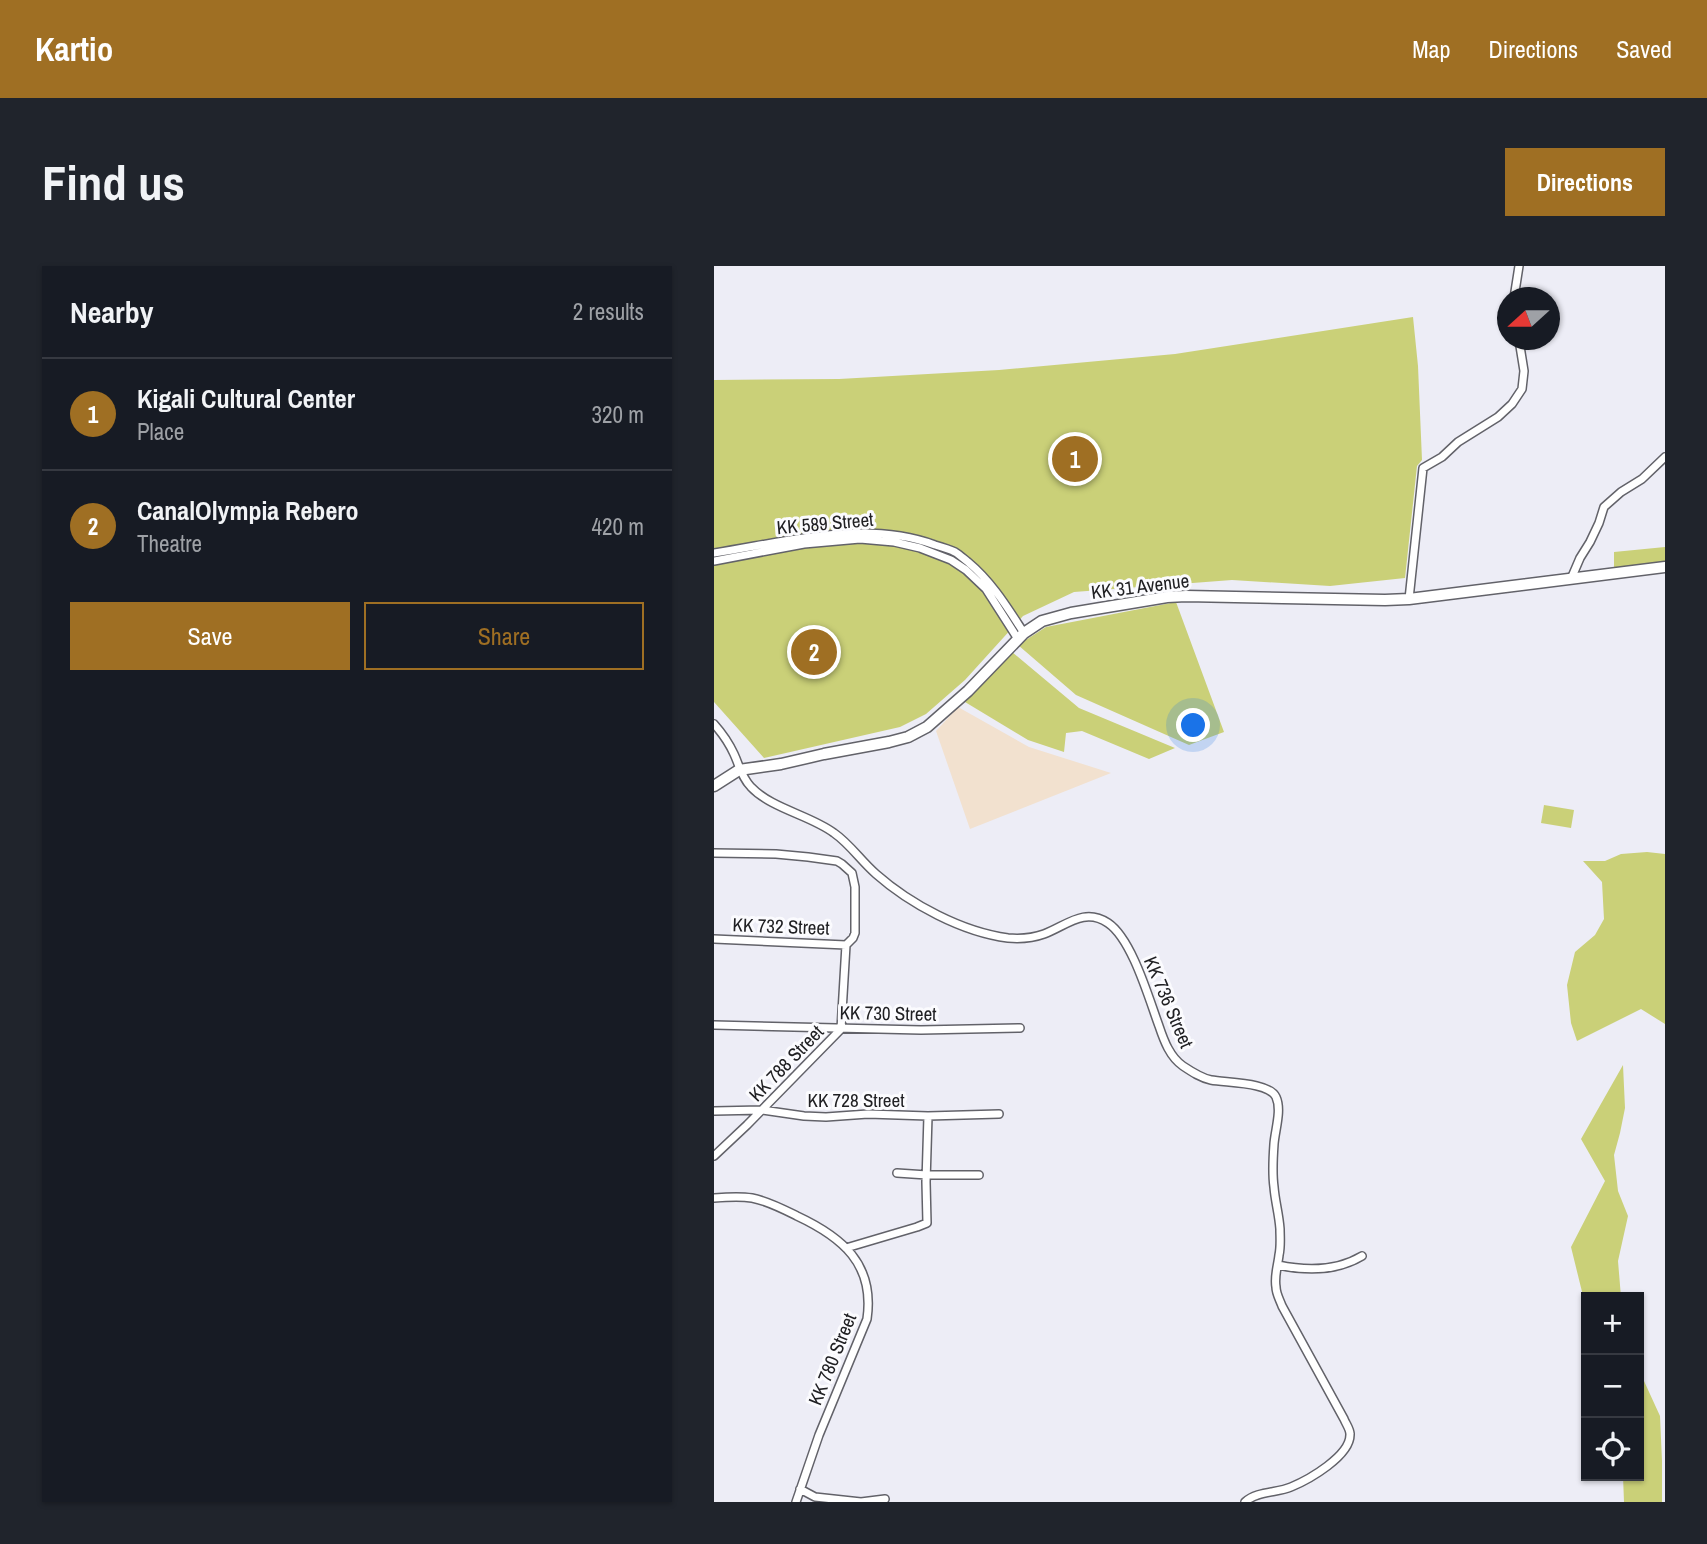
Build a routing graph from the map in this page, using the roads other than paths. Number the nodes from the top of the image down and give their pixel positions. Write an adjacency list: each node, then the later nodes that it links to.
1 (1519, 266): 2 (street)
2 (1516, 287)
3 (1521, 350): 9 (street)
4 (1665, 457): 8 (street)
5 (714, 554): 10 (street, KK 589 Street)
6 (714, 561): 10 (street, KK 589 Street)
7 (1665, 567): 8 (main road, KK 31 Avenue)
8 (1571, 579): 9 (main road, KK 31 Avenue)
9 (1409, 599): 10 (main road, KK 31 Avenue)
10 (1021, 636): 12 (main road, KK 31 Avenue)
11 (714, 724): 12 (street)
12 (739, 770): 13 (main road, KK 31 Avenue); 15 (street, KK 736 Street)
13 (714, 786)
14 (714, 853): 16 (street)
15 (860, 858): 16 (street); 33 (street, KK 736 Street)
16 (852, 873): 18 (street, KK 788 Street)
17 (714, 939): 18 (street, KK 732 Street)
18 (846, 945): 21 (street, KK 788 Street)
19 (714, 1025): 21 (street, KK 730 Street)
20 (1020, 1028): 21 (street, KK 730 Street)
21 (841, 1029): 22 (street, KK 788 Street)
22 (762, 1110): 23 (street, KK 728 Street); 25 (street, KK 728 Street); 26 (street, KK 788 Street)
23 (714, 1111)
24 (999, 1115): 25 (street, KK 728 Street)
25 (928, 1116): 28 (street)
26 (714, 1156)
27 (897, 1173): 28 (street)
28 (927, 1175): 29 (street); 31 (street)
29 (979, 1175)
30 (714, 1198): 31 (street, KK 780 Street)
31 (846, 1248): 34 (street, KK 780 Street)
32 (1362, 1256): 33 (street)
33 (1278, 1265): 37 (street, KK 736 Street)
34 (800, 1489): 35 (street); 36 (street, KK 780 Street)
35 (885, 1499)
36 (796, 1502)
37 (1245, 1502)

